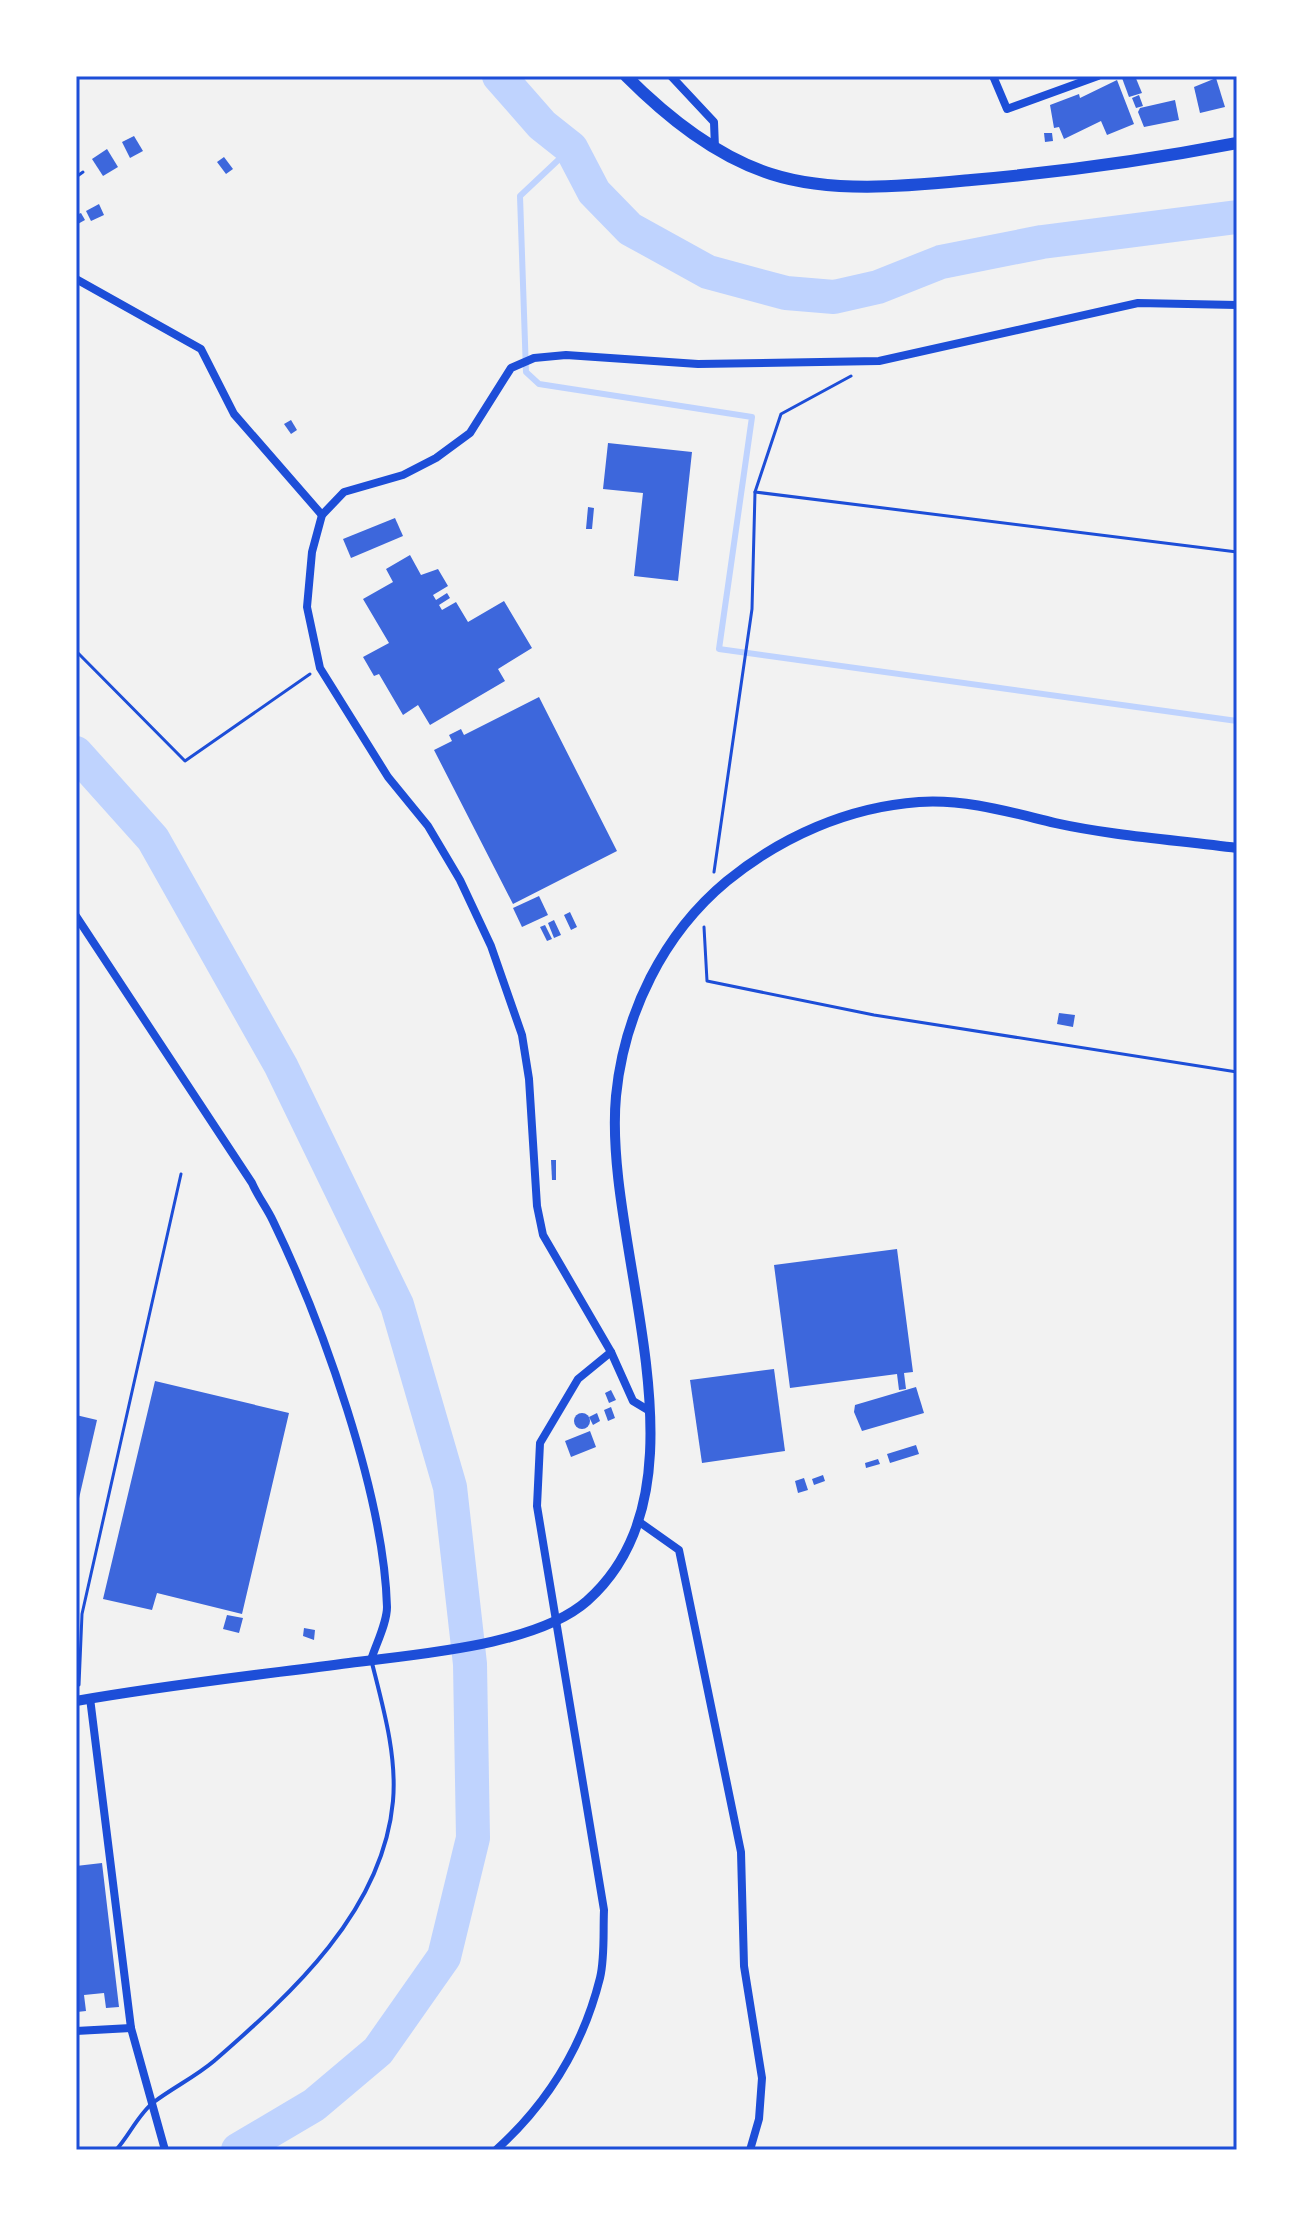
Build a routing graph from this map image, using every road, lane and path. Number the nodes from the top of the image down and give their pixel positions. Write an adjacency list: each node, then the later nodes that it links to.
1 (626, 76): 6 (main road)
2 (671, 76): 6 (street)
3 (993, 76): 4 (street)
4 (1098, 76)
5 (1237, 143): 6 (main road)
6 (715, 149)
7 (83, 172): 8 (path)
8 (76, 177)
9 (76, 279): 13 (street)
10 (1237, 305): 13 (street)
11 (851, 376): 12 (path)
12 (755, 492): 14 (path); 18 (path)
13 (322, 515): 16 (street)
14 (1237, 552)
15 (76, 651): 16 (path)
16 (320, 668): 23 (street)
17 (1237, 848): 18 (street)
18 (711, 894): 19 (street)
19 (702, 904): 21 (path); 24 (street)
20 (76, 916): 27 (street)
21 (1237, 1072)
22 (181, 1174): 28 (path)
23 (611, 1352): 24 (street); 26 (street)
24 (648, 1410): 25 (street)
25 (638, 1521): 26 (street); 35 (street)
26 (556, 1620): 27 (street); 34 (street)
27 (371, 1660): 28 (street); 31 (lane)
28 (81, 1700): 29 (street)
29 (131, 2028): 30 (street); 31 (street)
30 (76, 2031)
31 (152, 2104): 32 (lane); 33 (street)
32 (116, 2150)
33 (165, 2150)
34 (496, 2150)
35 (750, 2150)

